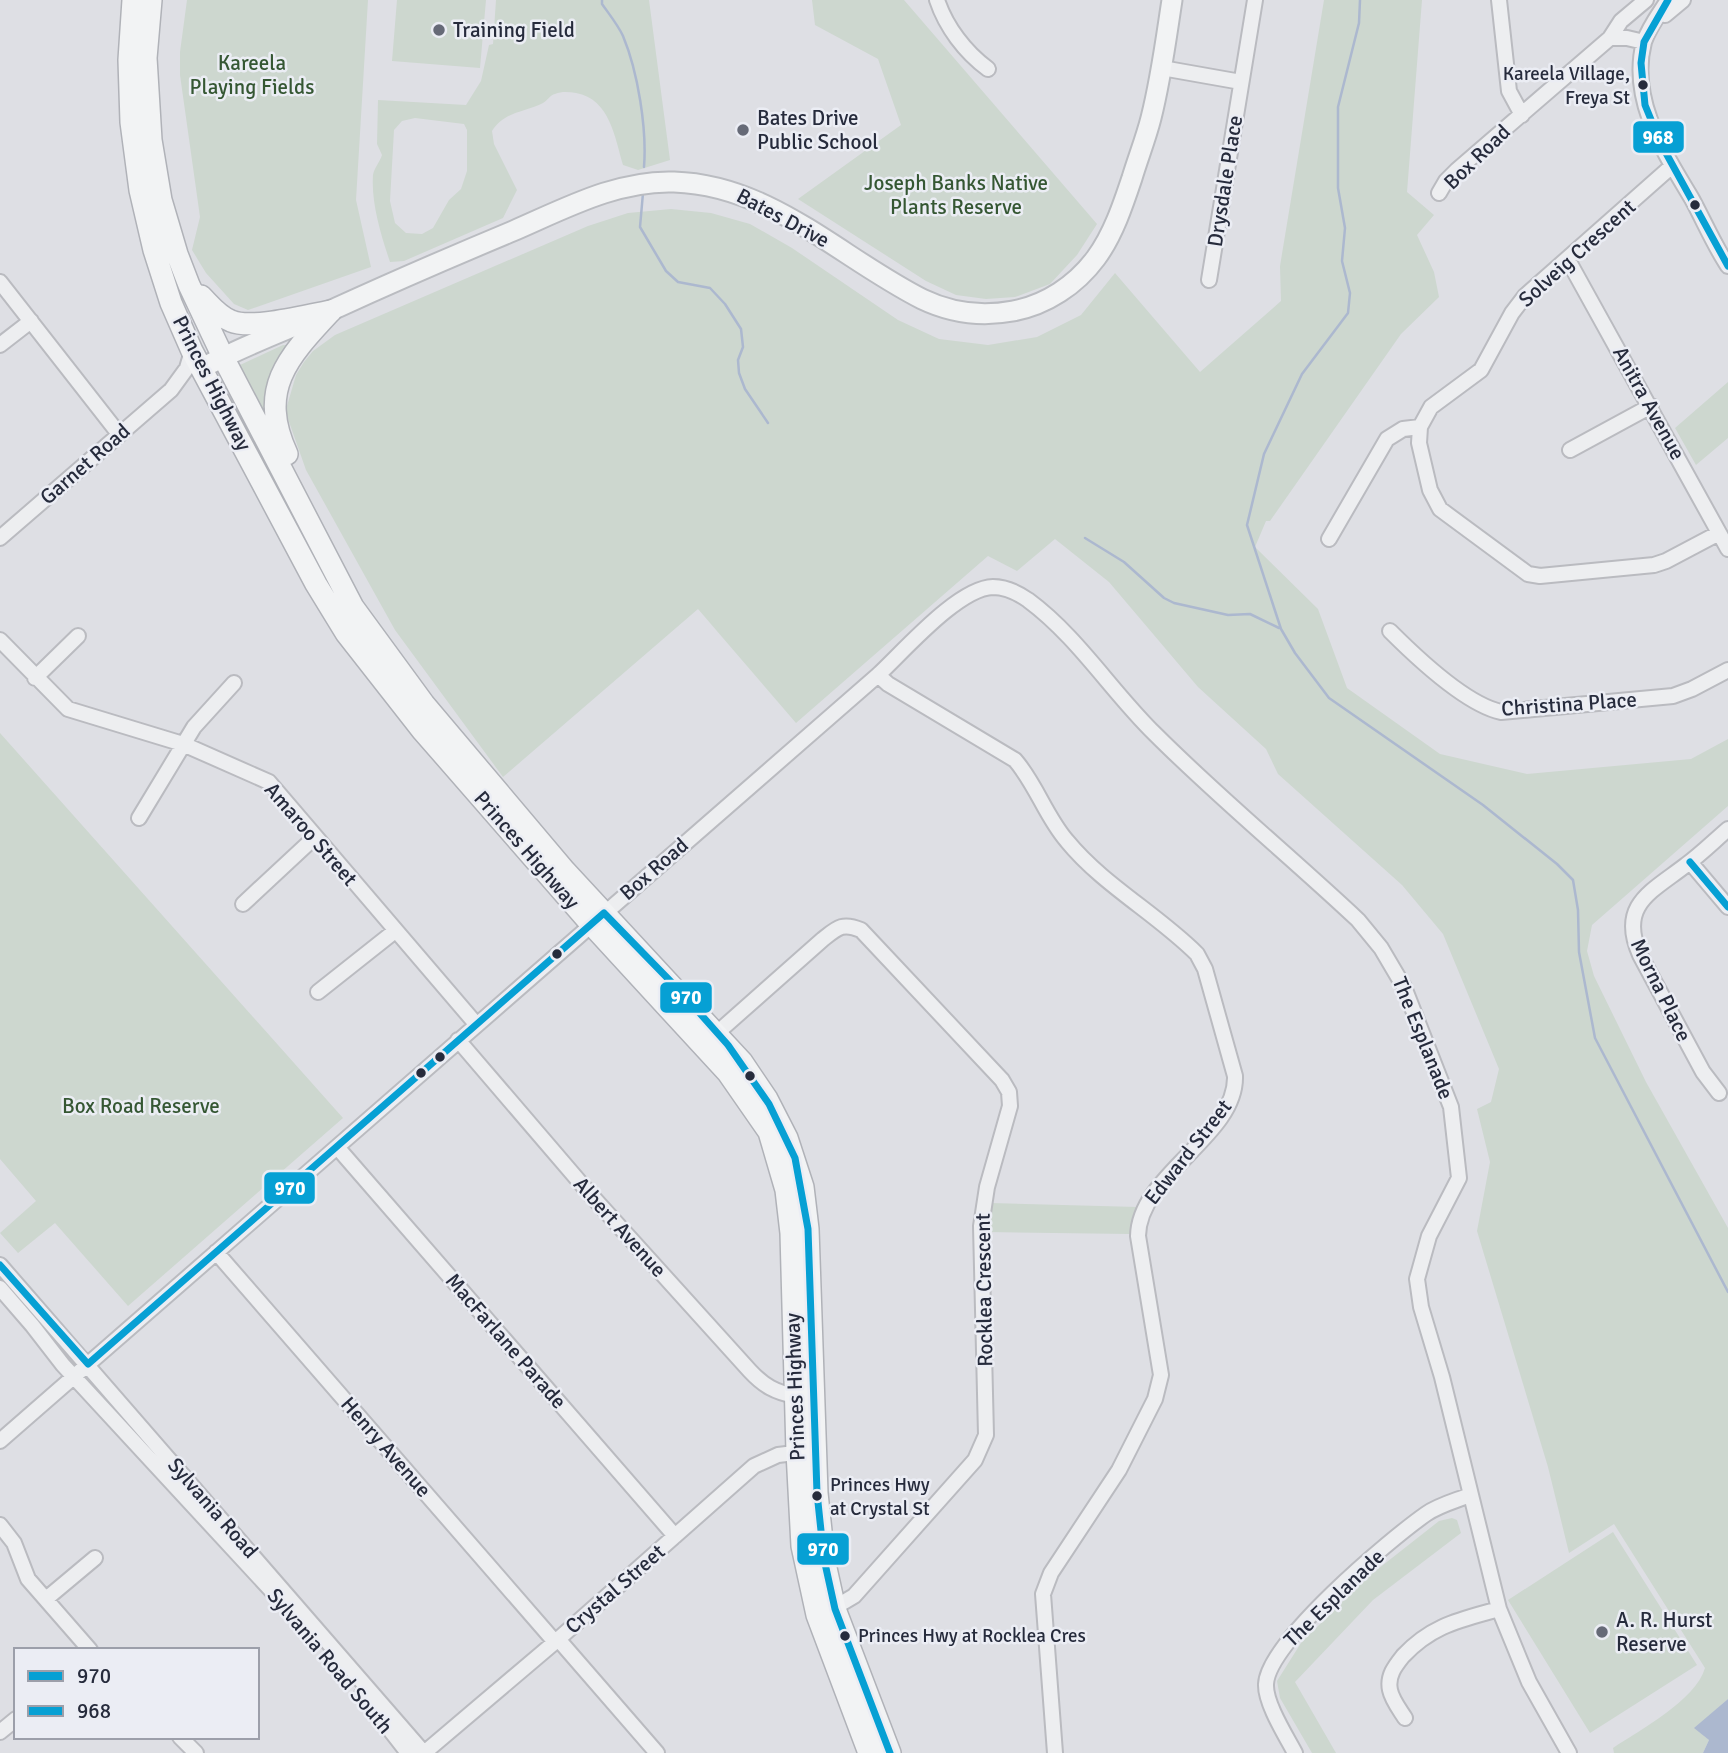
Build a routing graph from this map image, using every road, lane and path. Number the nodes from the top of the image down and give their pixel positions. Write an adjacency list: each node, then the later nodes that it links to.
1 (133, 0): 27 (highway, Princes Highway)
2 (151, 0): 22 (highway, Princes Highway)
3 (937, 0): 13 (street)
4 (1172, 0): 12 (main road, Bates Drive)
5 (1255, 0): 14 (street, Drysdale Place)
6 (1499, 0): 15 (street)
7 (1646, 0): 10 (street, Box Road)
8 (1668, 0): 11 (street)
9 (1683, 0): 11 (street)
10 (1610, 38): 11 (street); 15 (street, Box Road)
11 (1646, 38): 16 (street)
12 (1162, 68): 14 (street); 23 (main road, Bates Drive)
13 (988, 69)
14 (1241, 82): 20 (street, Drysdale Place)
15 (1522, 115): 17 (street, Box Road)
16 (1672, 166): 18 (street, Solveig Crescent); 19 (street)
17 (1439, 193)
18 (1568, 260): 29 (street, Anitra Avenue); 30 (street, Solveig Crescent)
19 (1728, 266)
20 (1209, 280)
21 (0, 282): 24 (street)
22 (189, 285): 23 (highway); 26 (highway, Princes Highway)
23 (331, 310): 26 (main road, Bates Drive); 33 (highway)
24 (31, 321): 25 (street); 31 (street)
25 (0, 345)
26 (223, 357): 27 (main road, Bates Drive); 33 (highway, Princes Highway)
27 (200, 366): 28 (street, Garnet Road); 28 (street, Garnet Road); 53 (highway, Princes Highway)
28 (171, 390): 31 (street, Garnet Road)
29 (1651, 406): 32 (street); 34 (street, Anitra Avenue)
30 (1420, 427): 34 (street); 36 (street)
31 (119, 434): 35 (street, Garnet Road)
32 (1570, 450)
33 (294, 490): 53 (highway, Princes Highway)
34 (1719, 533): 37 (street, Anitra Avenue)
35 (0, 538)
36 (1329, 539)
37 (1728, 549)
38 (958, 600): 43 (street, Box Road); 69 (street, The Esplanade)
39 (1390, 631): 42 (street, Christina Place)
40 (78, 636): 44 (street)
41 (0, 640): 44 (street, Amaroo Street)
42 (1728, 670)
43 (878, 675): 53 (street, Box Road); 88 (street, Edward Street)
44 (35, 678): 46 (street, Amaroo Street)
45 (234, 683): 46 (street)
46 (183, 744): 47 (street); 49 (street, Amaroo Street)
47 (139, 818)
48 (1728, 829): 50 (street, Morna Place)
49 (315, 837): 51 (street); 54 (street, Amaroo Street)
50 (1690, 862): 52 (street); 59 (street, Morna Place)
51 (243, 904)
52 (1728, 907)
53 (597, 918): 56 (street, Box Road); 57 (highway, Princes Highway); 66 (highway, Princes Highway)
54 (395, 931): 55 (street); 56 (street, Amaroo Street)
55 (318, 992)
56 (476, 1024): 58 (street, Box Road)
57 (717, 1033): 68 (highway, Princes Highway); 75 (street, Rocklea Crescent)
58 (458, 1040): 60 (street, Box Road); 66 (street, Albert Avenue)
59 (1719, 1093)
60 (337, 1147): 61 (street, Box Road); 71 (street, MacFarlane Parade)
61 (216, 1252): 64 (street, Box Road); 76 (street, Henry Avenue)
62 (0, 1265): 64 (street, Sylvania Road)
63 (0, 1289): 65 (street, Sylvania Road South)
64 (88, 1364): 65 (street, Box Road); 84 (street, Sylvania Road)
65 (74, 1375): 67 (street, Box Road); 83 (street, Sylvania Road South)
66 (795, 1396): 68 (highway, Princes Highway)
67 (0, 1441)
68 (806, 1452): 71 (street, Crystal Street); 75 (highway, Princes Highway)
69 (1470, 1495): 74 (street); 89 (street, The Esplanade)
70 (0, 1525): 73 (street)
71 (675, 1536): 76 (street, Crystal Street)
72 (95, 1558): 73 (street)
73 (46, 1599): 77 (street)
74 (1499, 1609): 78 (street); 90 (street)
75 (826, 1612): 86 (highway, Princes Highway); 87 (highway, Princes Highway)
76 (556, 1640): 84 (street, Crystal Street); 85 (street, Henry Avenue)
77 (88, 1648)
78 (1405, 1718)
79 (14, 1720): 80 (street)
80 (0, 1732)
81 (182, 1739): 82 (street)
82 (196, 1753)
83 (408, 1753)
84 (424, 1753)
85 (657, 1753)
86 (869, 1753)
87 (890, 1753)
88 (1055, 1753)
89 (1295, 1753)
90 (1569, 1753)

